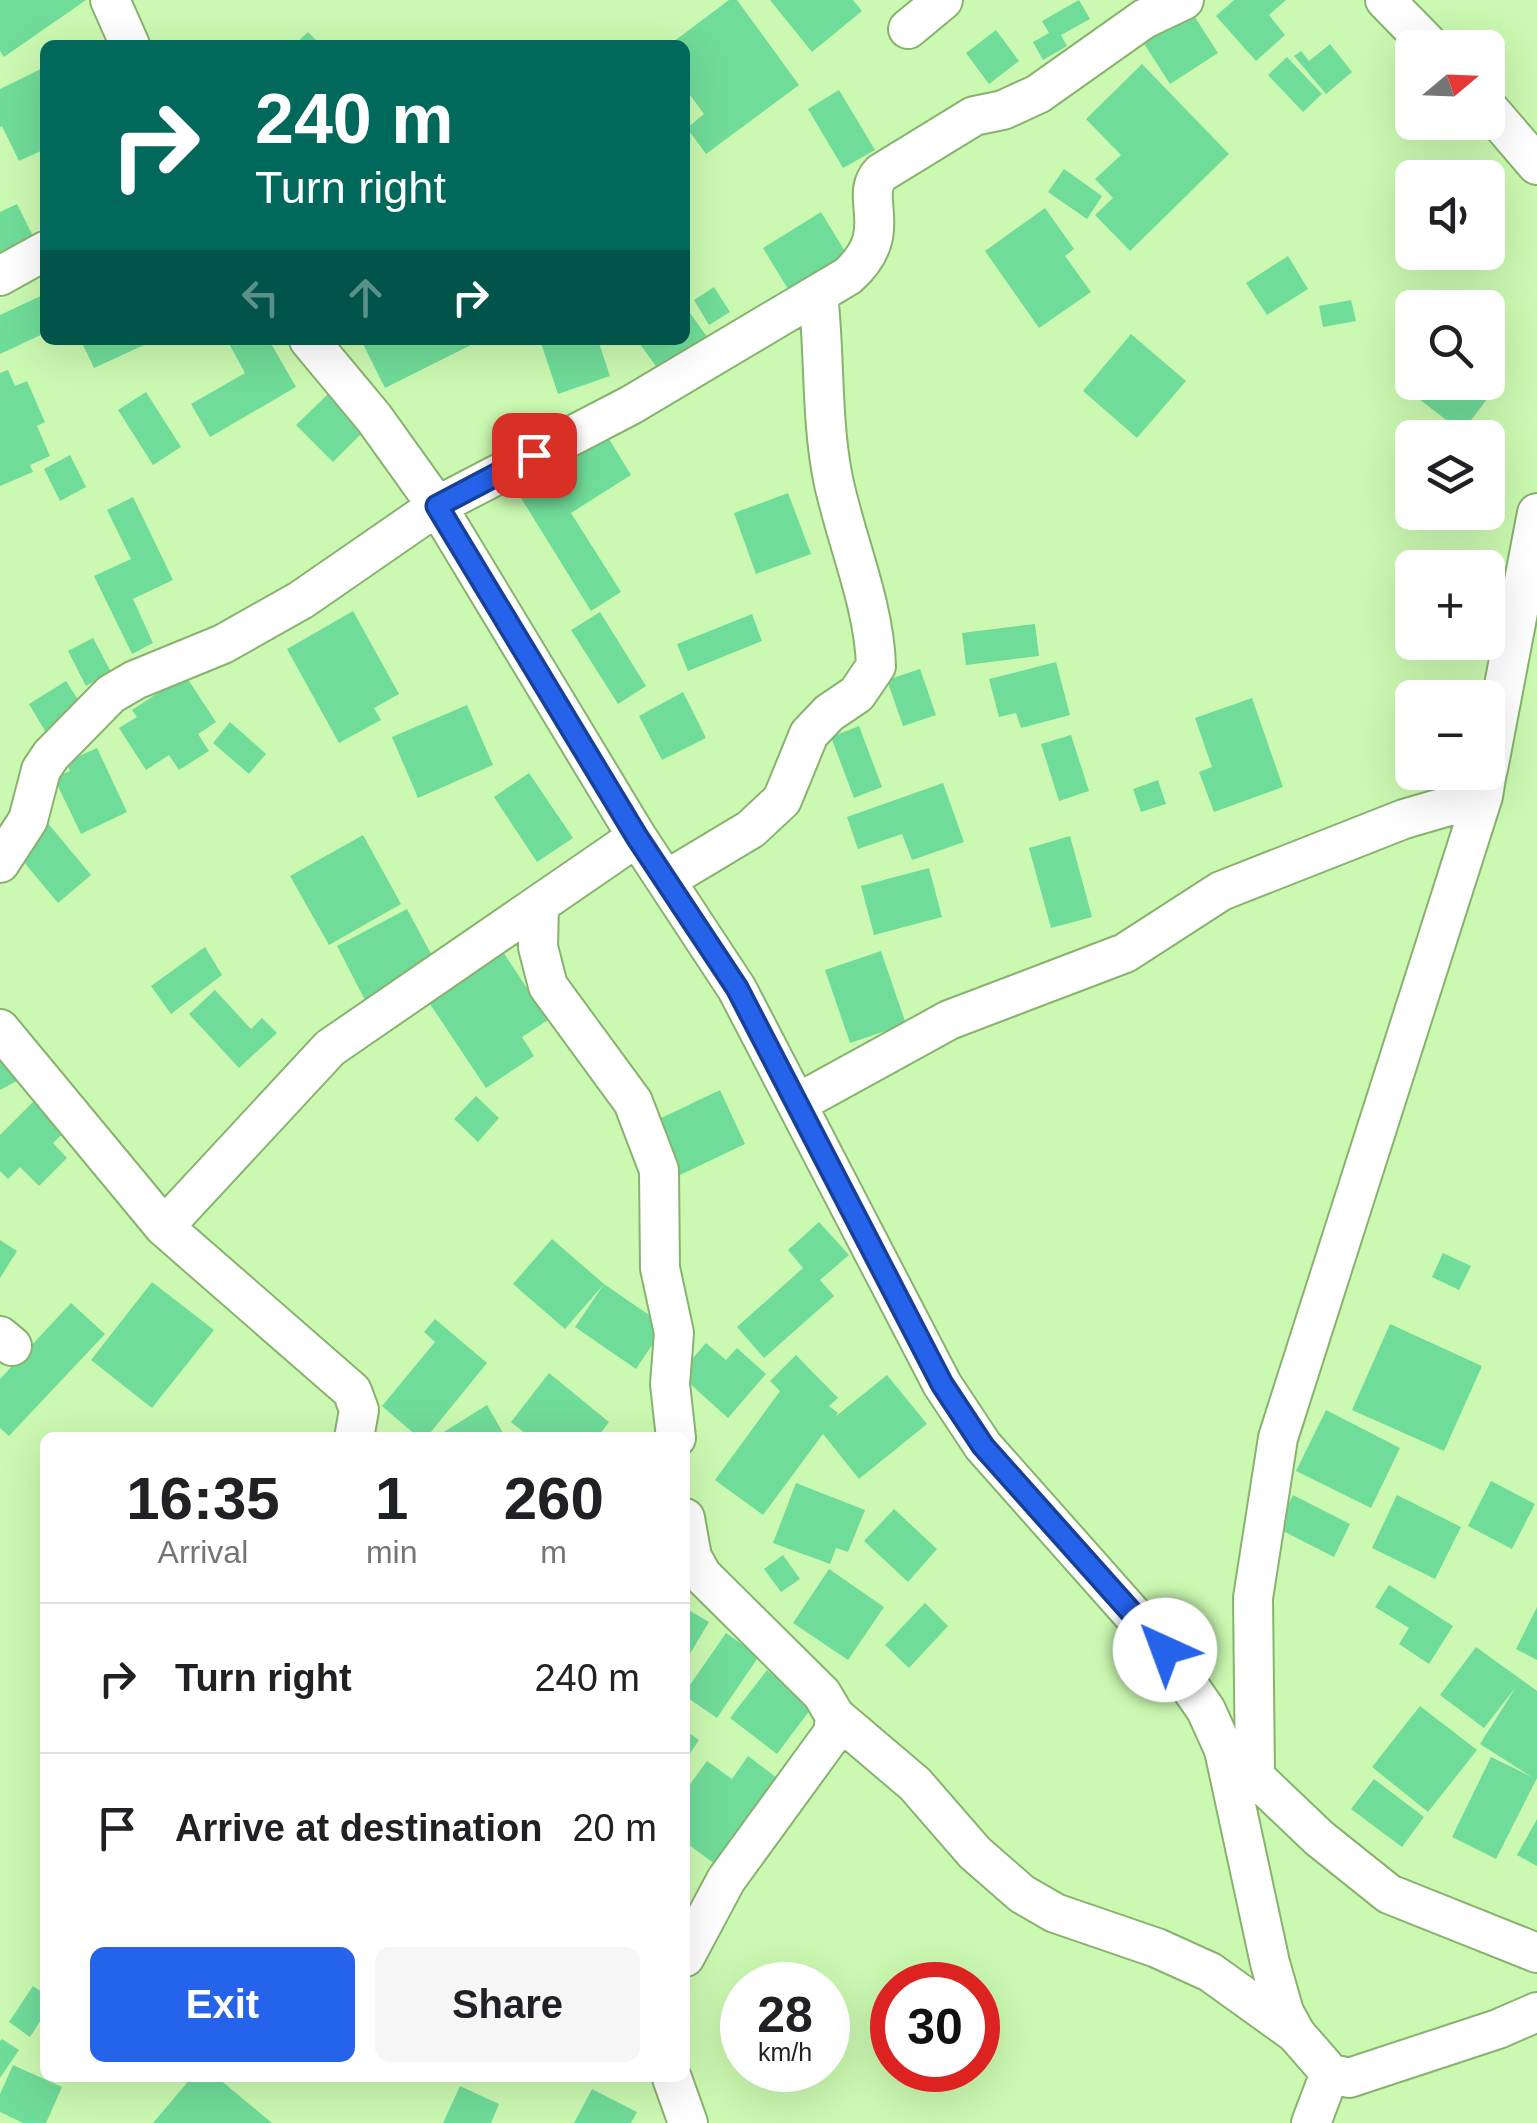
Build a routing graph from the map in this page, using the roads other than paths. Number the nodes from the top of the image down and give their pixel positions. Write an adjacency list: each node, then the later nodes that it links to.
1 (110, 0): 7 (street)
2 (943, 0): 5 (street)
3 (1184, 0): 12 (street)
4 (1385, 0): 6 (street)
5 (908, 29)
6 (1414, 30)
7 (128, 40)
8 (1505, 128): 9 (street)
9 (1537, 165)
10 (40, 254): 11 (street)
11 (0, 276)
12 (818, 294): 14 (street); 21 (street)
13 (313, 345): 14 (street)
14 (437, 506): 19 (street); 20 (street)
15 (1537, 513): 16 (street)
16 (1505, 680)
17 (1463, 790): 24 (street)
18 (1483, 790): 31 (street)
19 (637, 837): 21 (street); 22 (street)
20 (0, 863)
21 (666, 880): 24 (street)
22 (539, 905): 25 (street); 27 (street)
23 (0, 1029): 25 (street)
24 (798, 1103): 30 (street)
25 (164, 1227): 26 (street)
26 (355, 1432)
27 (675, 1432)
28 (690, 1546): 29 (street)
29 (835, 1716): 32 (street); 35 (street)
30 (1224, 1750): 31 (street); 35 (street)
31 (1255, 1774): 33 (street)
32 (690, 1948)
33 (1537, 1953)
34 (1537, 2012): 36 (street)
35 (1296, 2034): 36 (street)
36 (1330, 2073): 39 (street)
37 (673, 2082): 38 (street)
38 (688, 2123)
39 (1311, 2123)

